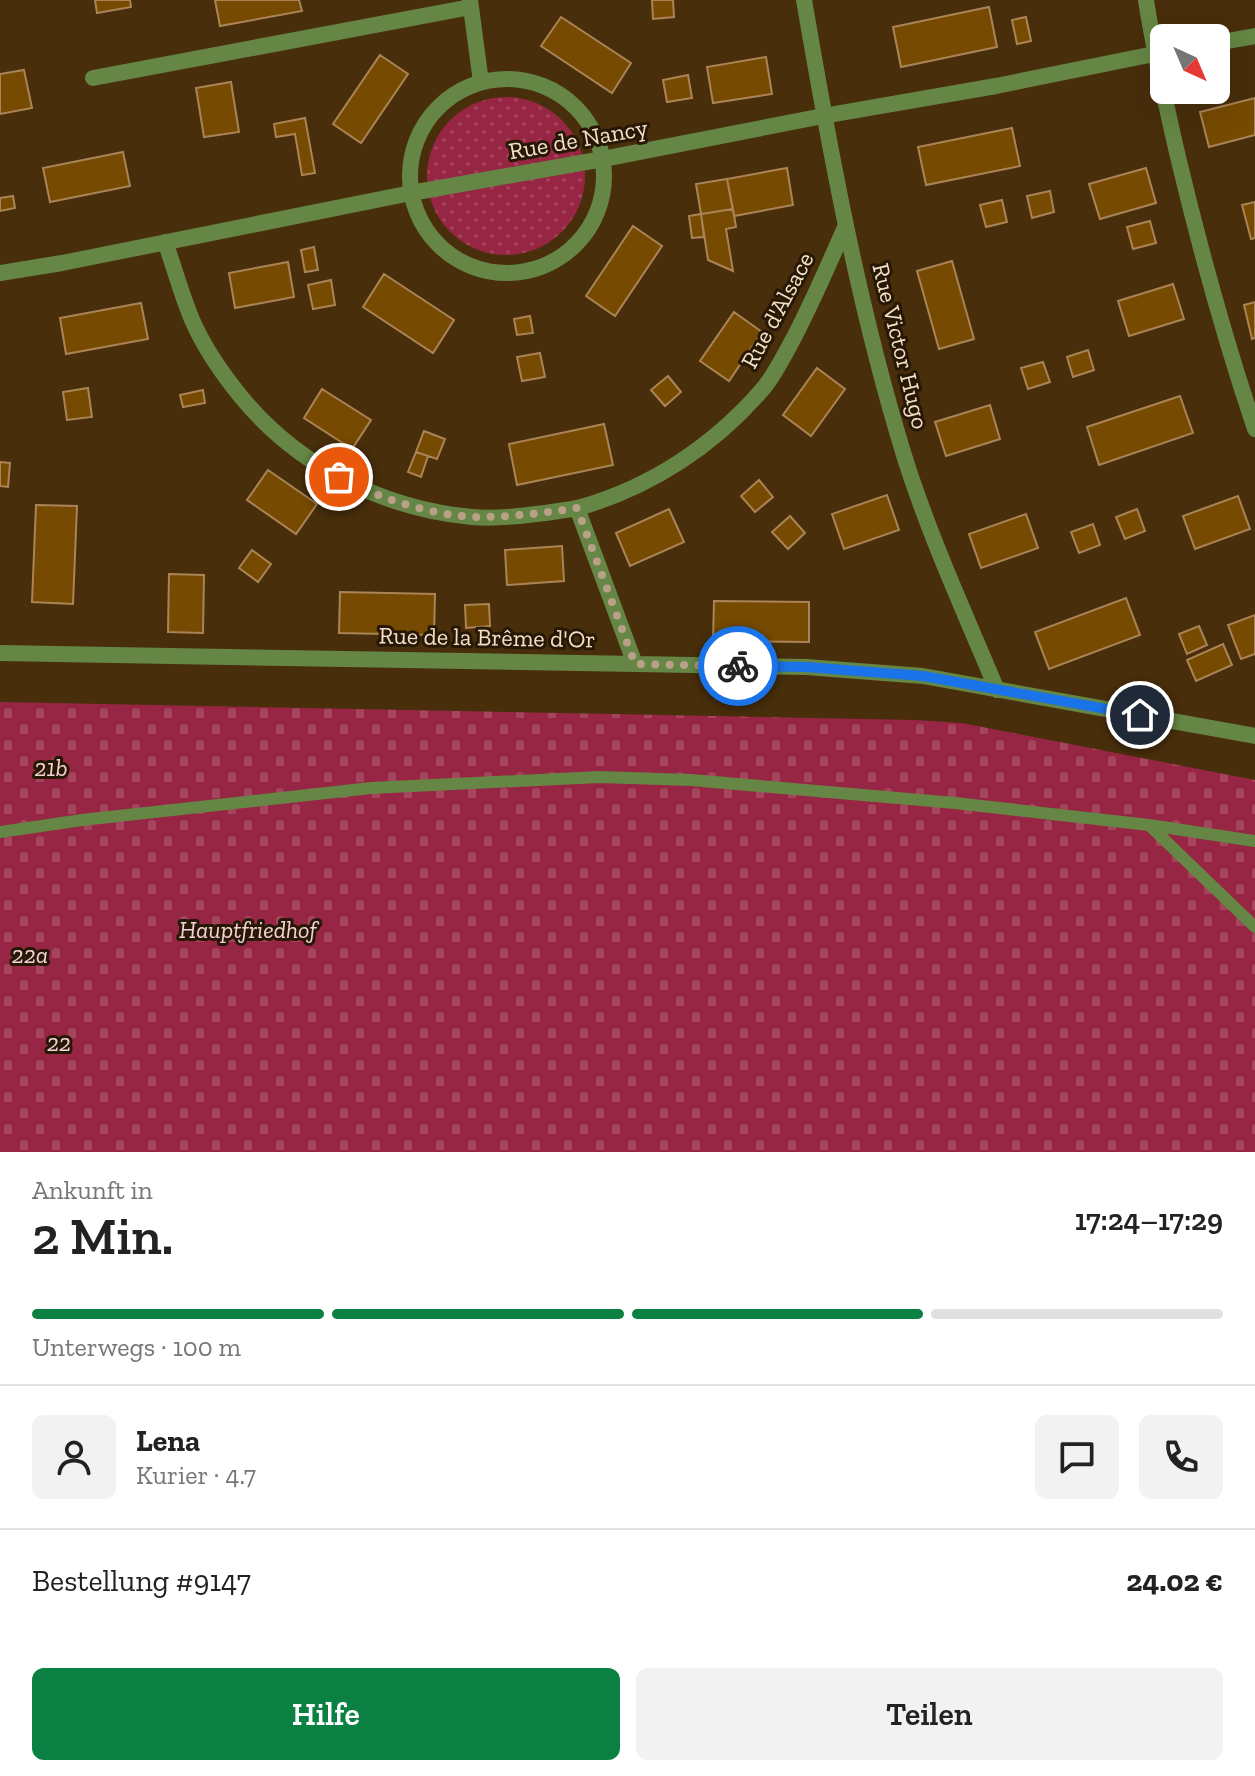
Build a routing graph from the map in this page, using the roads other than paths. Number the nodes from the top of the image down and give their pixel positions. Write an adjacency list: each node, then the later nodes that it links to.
1 (804, 0): 11 (street, Rue Victor Hugo)
2 (1146, 0): 4 (street)
3 (471, 3): 8 (street); 9 (street)
4 (1152, 24)
5 (1255, 36): 6 (street)
6 (1230, 40)
7 (1150, 55): 11 (street, Rue de Nancy)
8 (93, 78)
9 (481, 82): 12 (street); 13 (street)
10 (1170, 104): 17 (street)
11 (823, 116): 12 (street, Rue de Nancy); 14 (street, Rue Victor Hugo)
12 (603, 159): 13 (street, Rue de Nancy); 13 (street)
13 (411, 193): 15 (street, Rue de Nancy)
14 (846, 225): 18 (street, Rue d'Alsace); 21 (street, Rue Victor Hugo)
15 (165, 242): 16 (street, Rue de Nancy); 18 (street, Rue d'Alsace)
16 (0, 273)
17 (1255, 429)
18 (577, 508): 20 (street)
19 (0, 653): 20 (street, Rue de la Brême d'Or)
20 (635, 664): 21 (street, Rue de la Brême d'Or)
21 (997, 690): 22 (street, Rue de la Brême d'Or)
22 (1255, 736)
23 (1149, 825): 24 (lane); 25 (lane); 26 (lane)
24 (0, 832)
25 (1255, 841)
26 (1255, 927)

